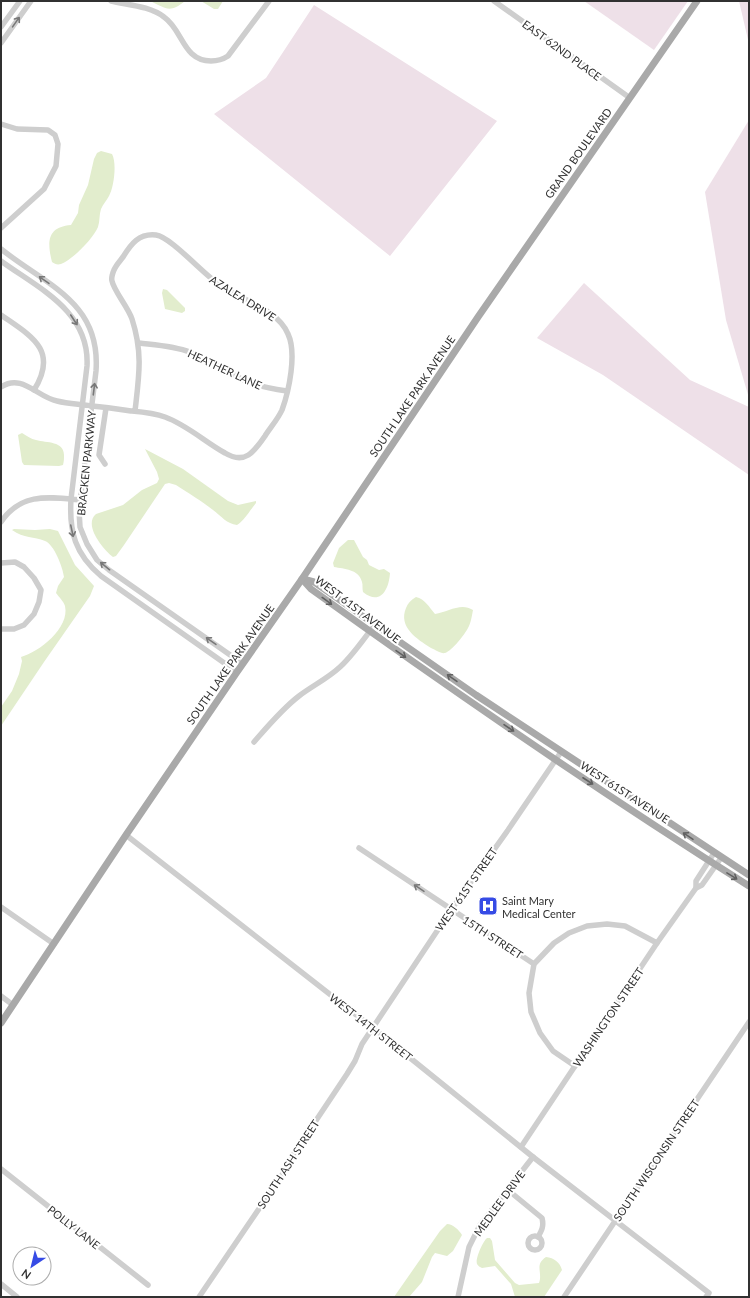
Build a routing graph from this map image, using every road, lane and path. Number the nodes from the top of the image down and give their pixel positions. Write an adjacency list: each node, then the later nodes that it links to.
1 (20, 1): 7 (street)
2 (31, 1): 8 (street, one-way to 2)
3 (111, 1): 4 (street)
4 (269, 1)
5 (494, 1): 9 (street, EAST 62ND PLACE)
6 (697, 1): 9 (main road, GRAND BOULEVARD)
7 (1, 27)
8 (1, 43)
9 (630, 98): 15 (main road, GRAND BOULEVARD)
10 (1, 124): 11 (street)
11 (1, 228)
12 (1, 249): 21 (street, BRACKEN PARKWAY, one-way to 12)
13 (1, 261): 20 (street, BRACKEN PARKWAY, one-way to 20)
14 (1, 315): 18 (street)
15 (478, 317): 29 (main road, SOUTH LAKE PARK AVENUE)
16 (138, 343): 19 (street, HEATHER LANE); 19 (street, AZALEA DRIVE); 23 (street)
17 (1, 387): 18 (street)
18 (34, 390): 20 (street)
19 (287, 391): 23 (street)
20 (82, 405): 21 (street); 25 (street, BRACKEN PARKWAY)
21 (92, 406): 22 (street); 26 (street, BRACKEN PARKWAY)
22 (106, 408): 23 (street); 24 (street)
23 (135, 411)
24 (105, 464)
25 (71, 499): 26 (street); 27 (street); 31 (street, BRACKEN PARKWAY, one-way to 31)
26 (81, 500): 30 (street, BRACKEN PARKWAY, one-way to 26)
27 (1, 522)
28 (1, 563): 33 (street)
29 (302, 579): 32 (main road, WEST 61ST AVENUE); 34 (main road, WEST 61ST AVENUE, one-way to 34); 35 (main road, SOUTH LAKE PARK AVENUE)
30 (174, 615): 31 (street); 35 (street, BRACKEN PARKWAY, one-way to 30)
31 (168, 623): 36 (street, BRACKEN PARKWAY)
32 (375, 624): 34 (street); 38 (main road, WEST 61ST AVENUE, one-way to 32)
33 (1, 629)
34 (369, 632): 37 (street); 39 (main road, WEST 61ST AVENUE, one-way to 39)
35 (243, 664): 36 (main road, SOUTH LAKE PARK AVENUE)
36 (237, 672): 40 (main road, SOUTH LAKE PARK AVENUE)
37 (254, 742)
38 (561, 752): 39 (street, WEST 61ST STREET); 42 (main road, WEST 61ST AVENUE, one-way to 38)
39 (556, 760): 43 (main road, WEST 61ST AVENUE, one-way to 43); 47 (street, WEST 61ST STREET)
40 (126, 835): 49 (main road, SOUTH LAKE PARK AVENUE); 55 (street, WEST 14TH STREET)
41 (359, 848): 47 (street, 15TH STREET, one-way to 41)
42 (717, 856): 43 (street, WASHINGTON STREET); 44 (main road, WEST 61ST AVENUE)
43 (712, 863): 45 (main road, WEST 61ST AVENUE, one-way to 45); 48 (street, WASHINGTON STREET)
44 (749, 875)
45 (749, 886)
46 (1, 907): 49 (street)
47 (451, 910): 50 (street, 15TH STREET); 55 (street, WEST 61ST STREET)
48 (657, 943): 50 (street); 56 (street, WASHINGTON STREET)
49 (54, 944): 52 (main road, SOUTH LAKE PARK AVENUE)
50 (534, 964): 56 (street)
51 (1, 996): 52 (street)
52 (13, 1005): 54 (main road, SOUTH LAKE PARK AVENUE)
53 (749, 1022): 61 (street, SOUTH WISCONSIN STREET)
54 (1, 1023)
55 (373, 1028): 57 (street, WEST 14TH STREET); 66 (street, SOUTH ASH STREET)
56 (575, 1066): 57 (street, WASHINGTON STREET)
57 (521, 1147): 58 (street, WEST 14TH STREET)
58 (534, 1157): 60 (street, MEDLEE DRIVE); 61 (street, WEST 14TH STREET)
59 (1, 1168): 64 (street, POLLY LANE)
60 (508, 1190): 62 (street); 67 (street, MEDLEE DRIVE)
61 (616, 1220): 68 (street, SOUTH WISCONSIN STREET); 69 (street, WEST 14TH STREET)
62 (538, 1237)
63 (1, 1284): 65 (street)
64 (148, 1285)
65 (17, 1297)
66 (198, 1297)
67 (458, 1297)
68 (564, 1297)
69 (706, 1297)

